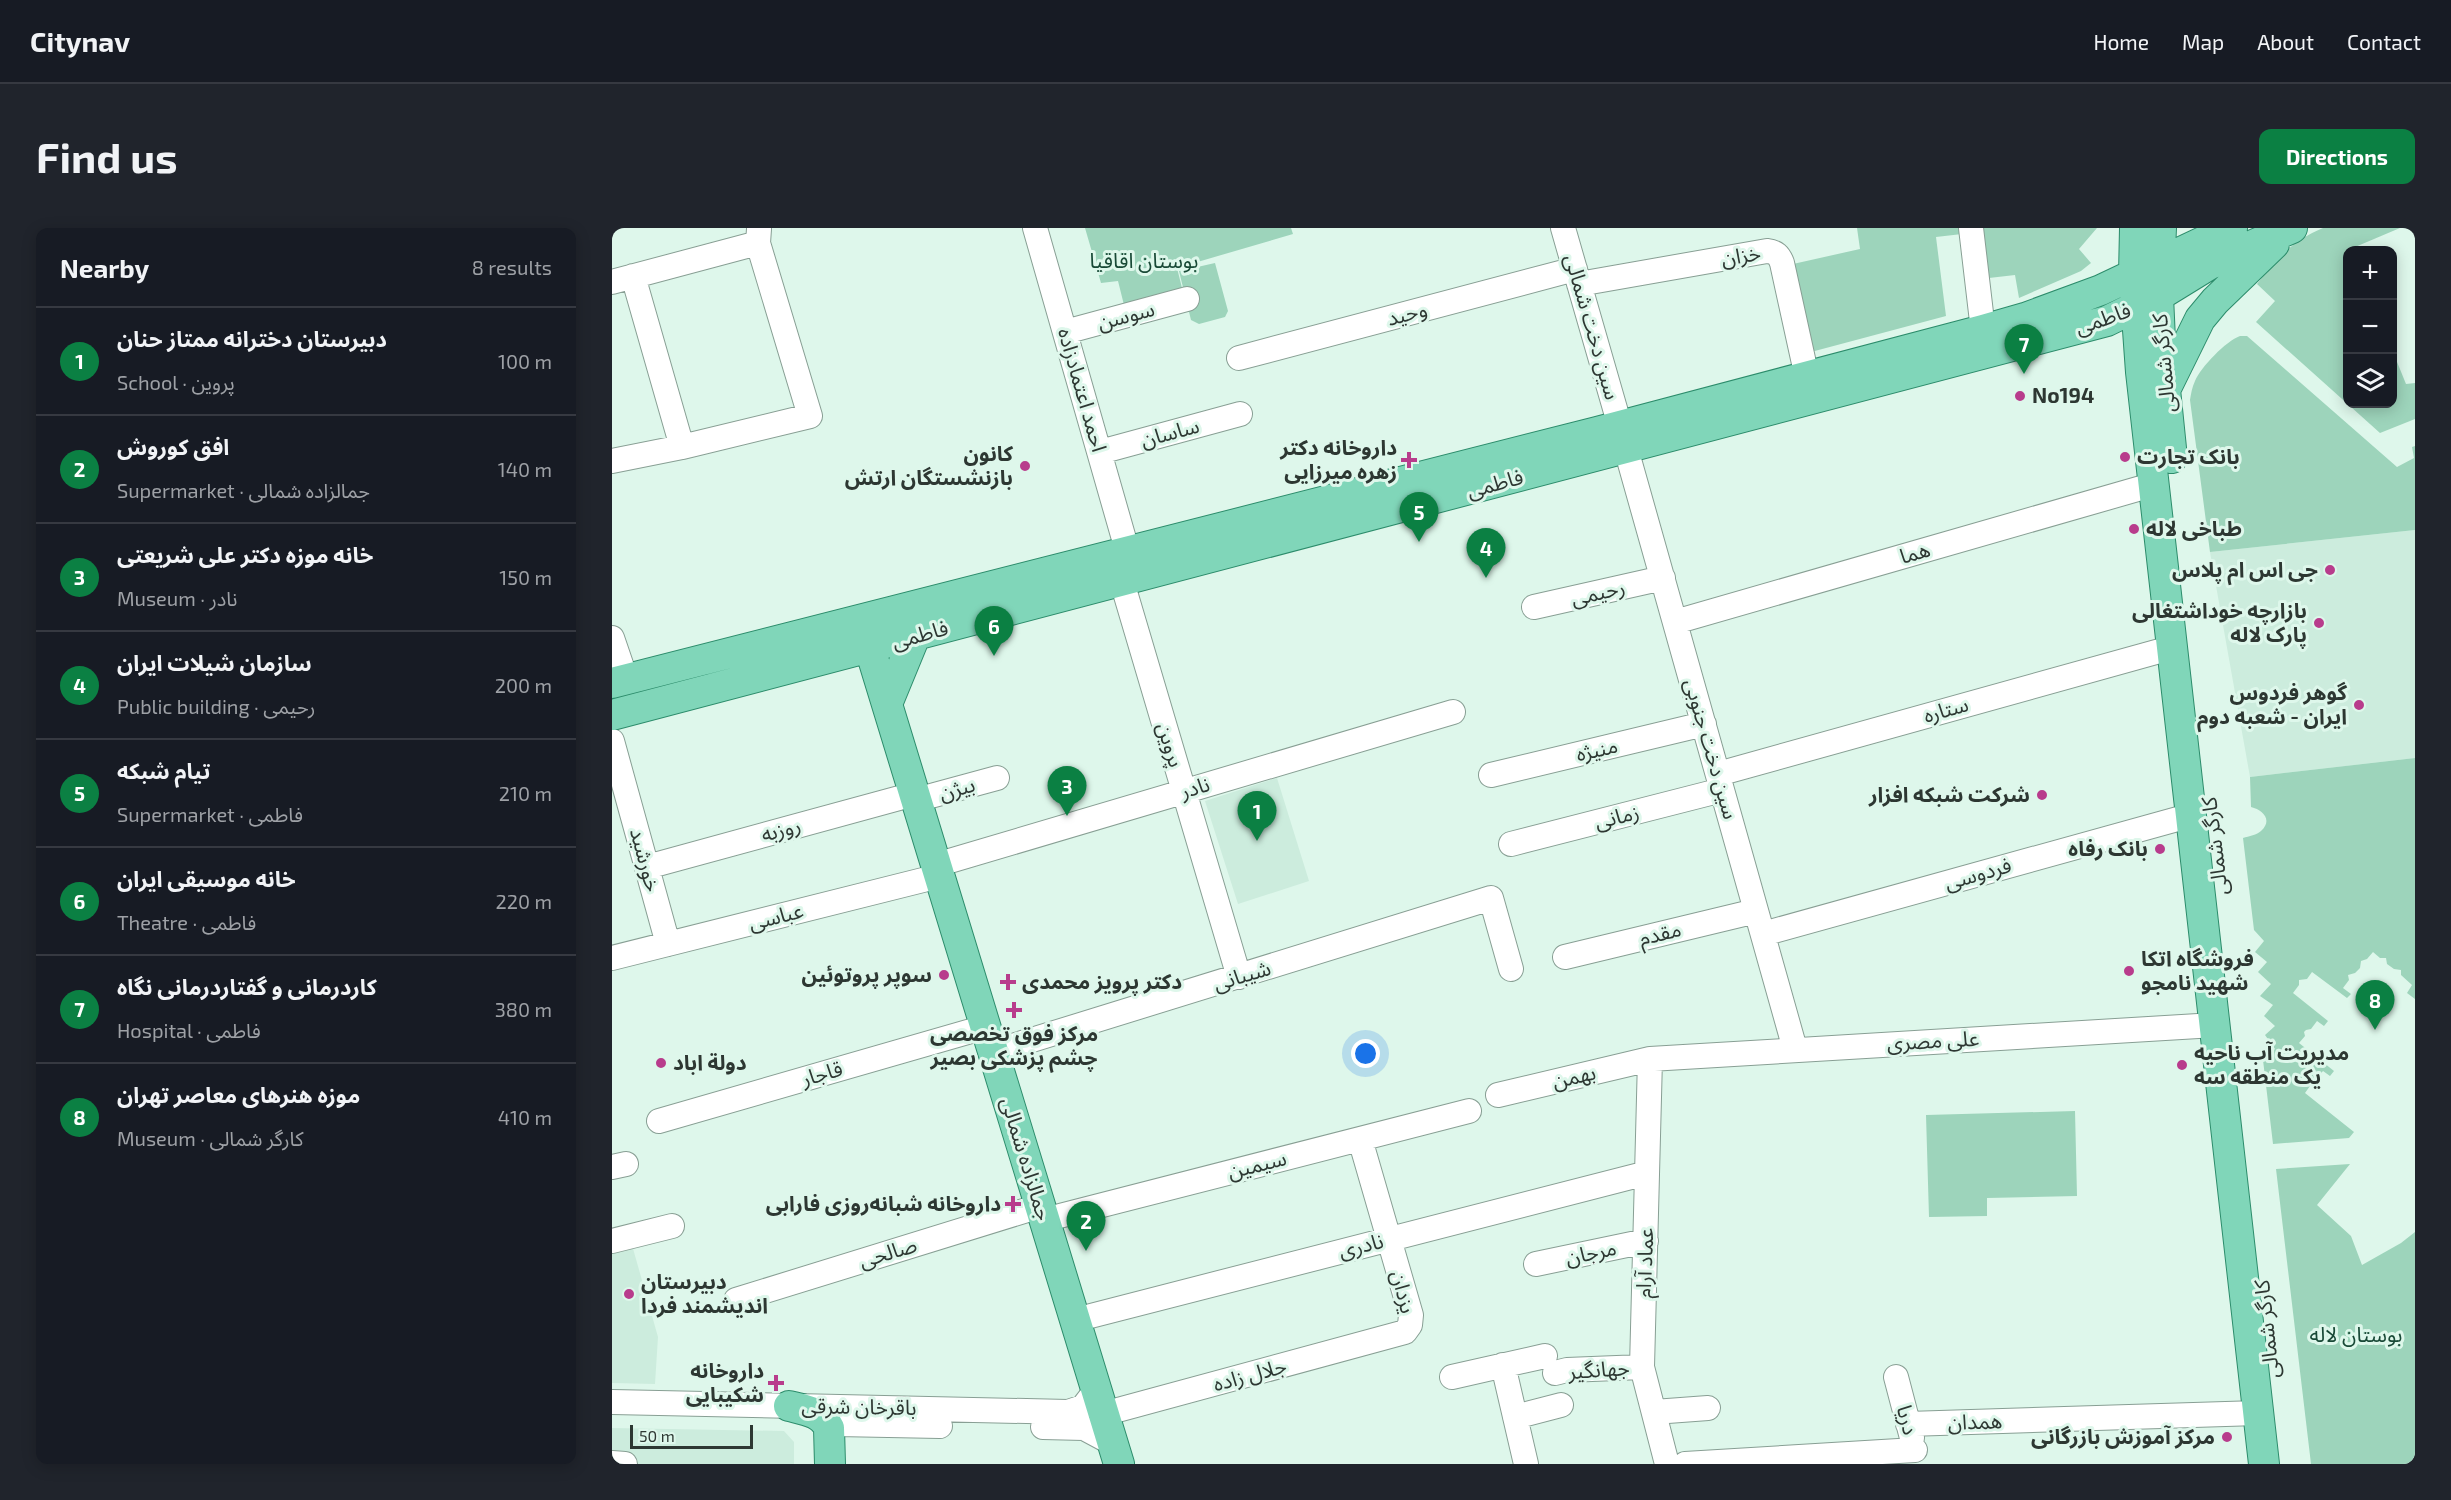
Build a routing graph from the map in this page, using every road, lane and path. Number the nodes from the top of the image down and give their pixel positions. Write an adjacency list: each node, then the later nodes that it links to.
1 (1035, 228): 15 (street, احمد اعتمادزاده)
2 (1563, 228): 10 (street, سین دخت شمالی)
3 (1971, 228): 14 (street)
4 (2135, 228): 9 (main road, کارگر شمالی)
5 (2161, 228): 9 (main road, کارگر شمالی)
6 (2232, 228): 9 (main road, فاطمی)
7 (2292, 228): 13 (main road, فاطمی); 18 (main road)
8 (758, 236): 11 (street); 21 (street)
9 (2147, 268): 13 (main road, کارگر شمالی); 14 (main road, فاطمی)
10 (1577, 276): 16 (street, وحید); 17 (street, خزان); 20 (street, سین دخت شمالی)
11 (622, 279): 21 (street)
12 (1186, 300): 15 (street, سوسن)
13 (2147, 302): 18 (main road, کارگر شمالی); 20 (main road, فاطمی); 24 (main road, کارگر شمالی)
14 (1983, 330): 17 (main road, فاطمی)
15 (1065, 332): 22 (street, احمد اعتمادزاده)
16 (1239, 358)
17 (1808, 377): 20 (main road, فاطمی)
18 (2165, 391): 24 (main road, کارگر شمالی)
19 (1240, 414): 22 (street, ساسان)
20 (1623, 438): 25 (main road, فاطمی); 26 (street, سین دخت جنوبی)
21 (682, 447): 23 (street)
22 (1100, 452): 25 (street, احمد اعتمادزاده)
23 (612, 461)
24 (2164, 482): 29 (street, هما); 32 (main road, کارگر شمالی)
25 (1128, 571): 28 (main road, فاطمی); 30 (main road, فاطمی); 43 (street, پروین)
26 (1663, 578): 27 (street, رحیمی); 29 (street, سین دخت جنوبی)
27 (1534, 607)
28 (861, 619): 33 (main road, جمالزاده شمالی); 34 (main road, فاطمی)
29 (1675, 622): 38 (street, سین دخت جنوبی)
30 (915, 636): 33 (main road, فاطمی); 35 (main road)
31 (612, 638): 34 (street)
32 (2182, 645): 42 (street, ستاره); 46 (main road, کارگر شمالی)
33 (870, 648): 35 (main road, جمالزاده شمالی); 37 (main road, فاطمی)
34 (619, 681)
35 (887, 704): 44 (main road, جمالزاده شمالی)
36 (1453, 712): 43 (street, نادر)
37 (612, 715)
38 (1704, 724): 40 (street, منیژه); 42 (street, سین دخت جنوبی)
39 (612, 741): 45 (street, خورشید)
40 (1491, 775)
41 (997, 778): 44 (street, بیژن)
42 (1720, 782): 47 (street, زمانی); 50 (street, سین دخت جنوبی)
43 (1184, 792): 49 (street, نادر); 56 (street, پروین)
44 (915, 797): 48 (street, روزبه); 49 (main road, جمالزاده شمالی)
45 (621, 811): 48 (street, خورشید)
46 (2201, 812): 51 (street, فردوسی); 57 (main road, کارگر شمالی)
47 (1511, 844)
48 (647, 867): 52 (street, خورشید)
49 (938, 870): 52 (street, عباسی); 58 (main road, جمالزاده شمالی)
50 (1756, 910): 51 (street, سین دخت جنوبی); 53 (street, مقدم)
51 (1763, 934): 59 (street, سین دخت جنوبی)
52 (668, 944): 54 (street, عباسی)
53 (1565, 957)
54 (612, 958)
55 (1511, 969): 56 (street, شیبانی)
56 (1239, 977): 58 (street, شیبانی)
57 (2225, 1024): 59 (street, علی مصری); 84 (main road, کارگر شمالی)
58 (989, 1039): 63 (street, قاجار); 66 (main road, جمالزاده شمالی)
59 (1795, 1049): 60 (street, علی مصری)
60 (1650, 1059): 61 (street, بهمن); 65 (street, عماد آرام)
61 (1498, 1095)
62 (1469, 1111): 64 (street, سیمین)
63 (659, 1121)
64 (1360, 1139): 66 (street, سیمین); 68 (street, یزدان)
65 (1647, 1173): 68 (street, نادری); 70 (street, عماد آرام)
66 (1042, 1213): 72 (street, صالحی); 73 (main road, جمالزاده شمالی)
67 (672, 1226): 69 (street)
68 (1389, 1239): 73 (street, نادری); 74 (street, یزدان)
69 (612, 1241)
70 (1646, 1241): 71 (street, مرجان); 76 (street, عماد آرام)
71 (1536, 1264)
72 (736, 1300)
73 (1075, 1320): 80 (main road, جمالزاده شمالی)
74 (1397, 1336): 80 (street, جلال زاده)
75 (1503, 1365): 76 (street, جهانگیر); 77 (street, جهانگیر); 86 (street)
76 (1642, 1367): 85 (street, عماد آرام)
77 (1452, 1377)
78 (1896, 1377): 87 (street, دریا)
79 (612, 1402): 82 (street, باقرخان شرقی)
80 (1100, 1402): 82 (street, باقرخان شرقی); 89 (main road, جمالزاده شمالی)
81 (1561, 1405): 86 (street)
82 (789, 1406): 88 (main road)
83 (1708, 1408): 85 (street)
84 (2267, 1412): 87 (street, همدان); 97 (main road); 98 (main road, کارگر شمالی)
85 (1654, 1413): 95 (street, عماد آرام)
86 (1515, 1417): 94 (street)
87 (1908, 1424): 90 (street, دریا)
88 (829, 1428): 89 (street); 93 (main road)
89 (1115, 1453)
90 (1917, 1457): 96 (street)
91 (612, 1463): 92 (street)
92 (625, 1464)
93 (830, 1464)
94 (1526, 1464)
95 (1666, 1464)
96 (1685, 1464)
97 (2264, 1464)
98 (2281, 1464)

